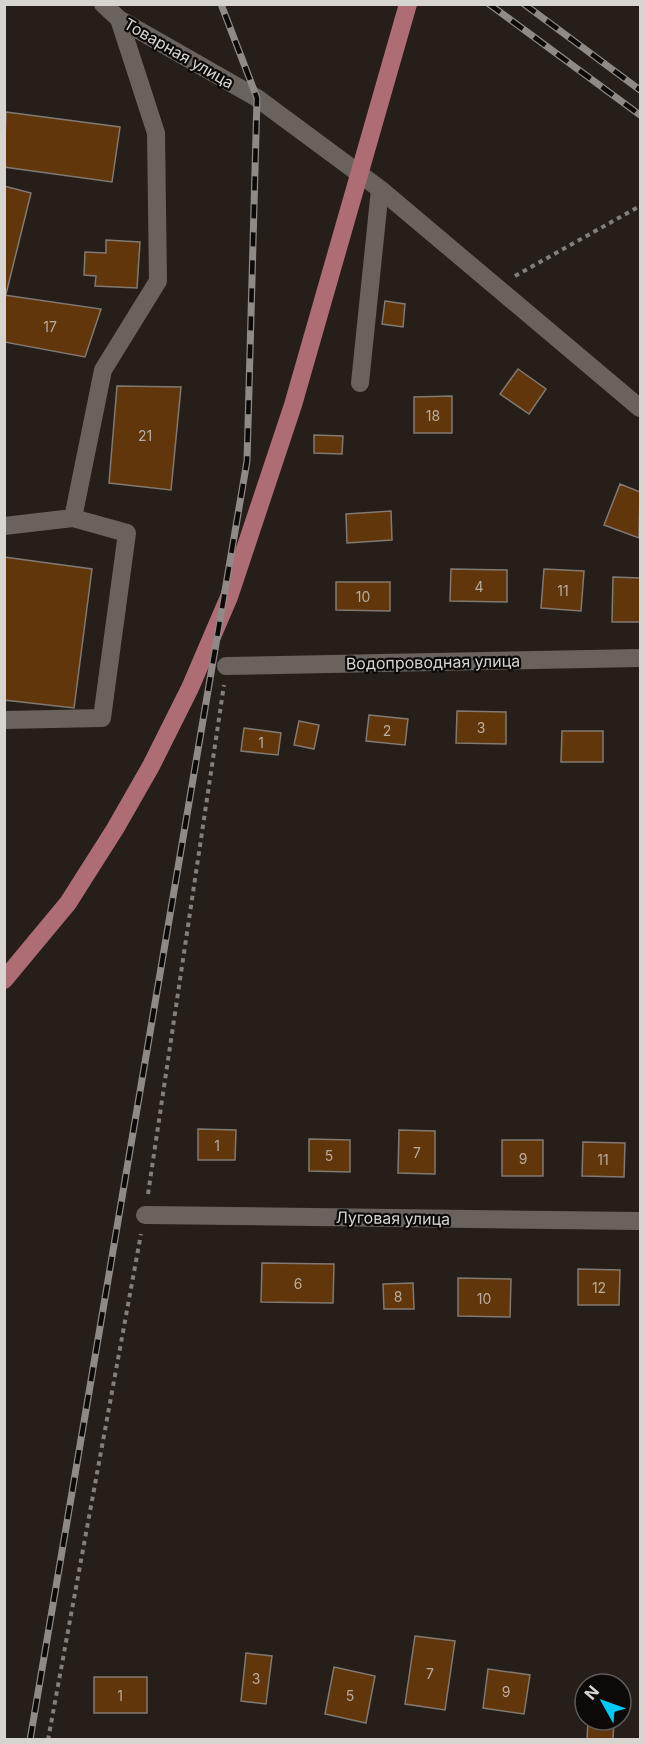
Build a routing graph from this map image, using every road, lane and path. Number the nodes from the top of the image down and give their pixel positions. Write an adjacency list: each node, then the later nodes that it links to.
1 (103, 4): 3 (street, Товарная улица)
2 (408, 4): 14 (main road)
3 (119, 19): 4 (street, Товарная улица); 9 (street)
4 (380, 189): 6 (street, Товарная улица); 7 (street)
5 (640, 206): 6 (path)
6 (496, 287): 8 (street, Товарная улица)
7 (360, 383)
8 (640, 408)
9 (73, 518): 10 (street); 13 (street)
10 (4, 526)
11 (640, 658): 12 (street, Водопроводная улица)
12 (226, 666)
13 (4, 720)
14 (4, 980)
15 (145, 1215): 16 (street, Луговая улица)
16 (640, 1221)

